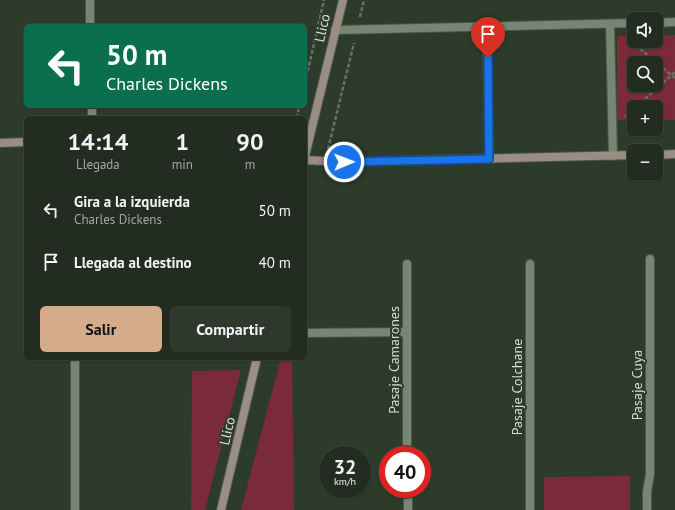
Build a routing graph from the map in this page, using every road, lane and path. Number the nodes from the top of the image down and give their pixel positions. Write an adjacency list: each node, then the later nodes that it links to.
1 (90, 0): 7 (street)
2 (324, 0): 14 (path)
3 (343, 0): 11 (street, Llico)
4 (364, 0): 12 (path)
5 (675, 22): 6 (street)
6 (663, 23)
7 (90, 24)
8 (610, 24): 9 (street); 10 (street); 15 (path); 24 (street)
9 (627, 24)
10 (487, 27): 12 (street); 25 (street)
11 (335, 30): 12 (street); 20 (street, Llico)
12 (357, 30): 27 (path)
13 (675, 72): 15 (path)
14 (307, 73)
15 (672, 75): 16 (path); 17 (path)
16 (675, 78)
17 (644, 100)
18 (24, 142): 19 (street)
19 (0, 143)
20 (307, 148)
21 (675, 154): 23 (street)
22 (627, 155): 24 (street)
23 (663, 155)
24 (613, 156): 25 (street)
25 (489, 159): 27 (street)
26 (307, 160): 27 (street)
27 (325, 162)
28 (650, 259): 41 (street, Pasaje Cuya)
29 (407, 264): 31 (street, Pasaje Camarones)
30 (530, 264): 40 (street, Pasaje Colchane)
31 (407, 332): 32 (street); 35 (street, Pasaje Camarones)
32 (307, 333)
33 (75, 360): 37 (street)
34 (257, 360): 38 (street, Llico)
35 (408, 446)
36 (408, 498): 39 (street)
37 (75, 510)
38 (221, 510)
39 (408, 510)
40 (530, 510)
41 (647, 510)

